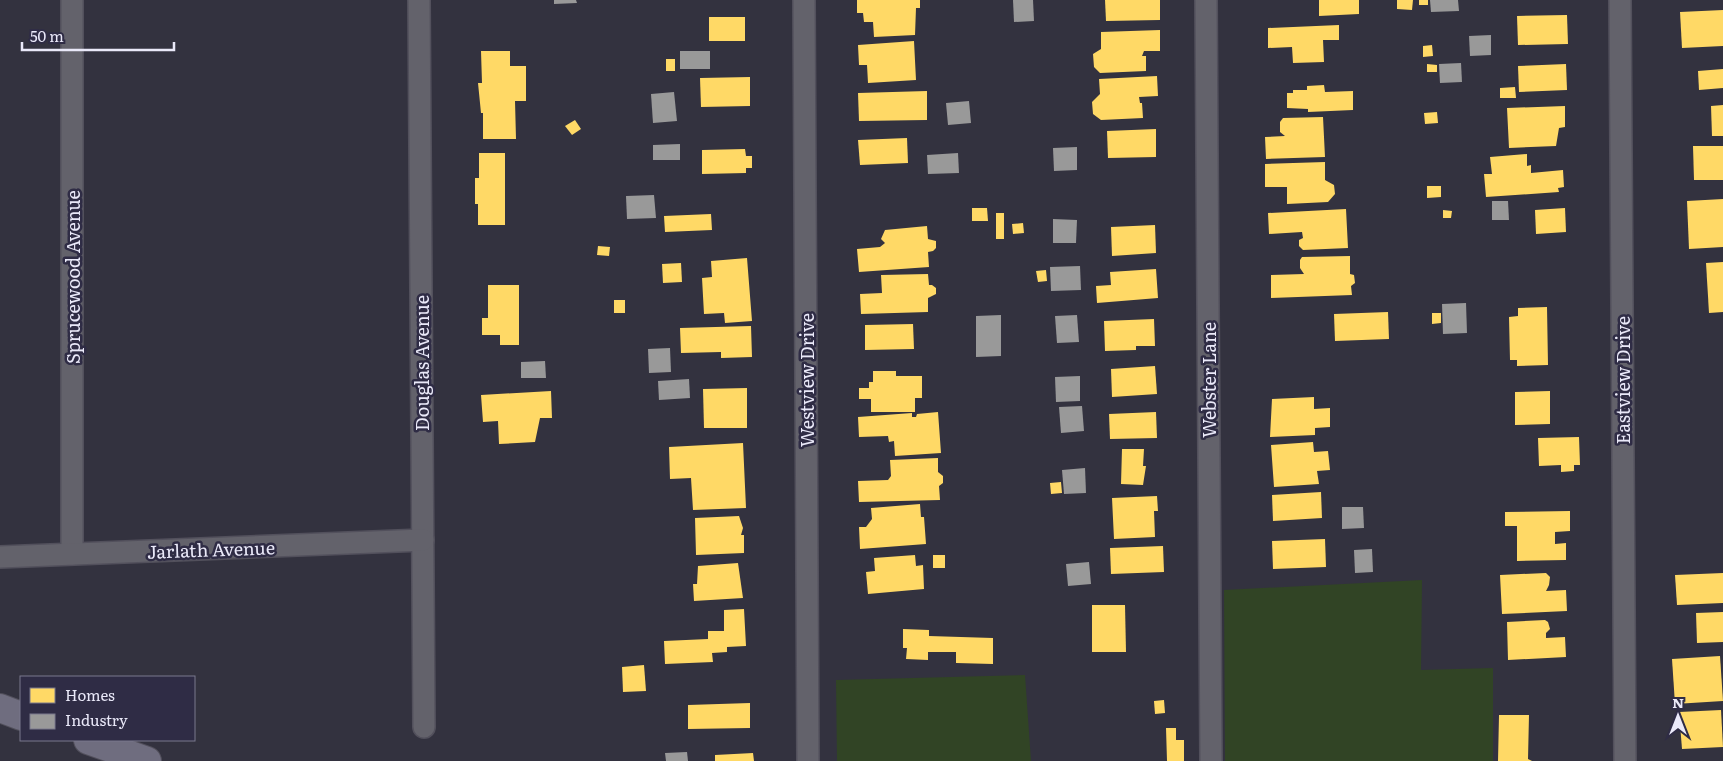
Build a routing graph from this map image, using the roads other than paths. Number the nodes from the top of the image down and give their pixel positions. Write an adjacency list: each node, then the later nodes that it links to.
1 (72, 0): 7 (street, Sprucewood Avenue)
2 (419, 0): 6 (street, Douglas Avenue)
3 (804, 0): 14 (street, Westview Drive)
4 (1206, 0): 15 (street, Webster Lane)
5 (1620, 0): 16 (street, Eastview Drive)
6 (423, 540): 7 (street, Jarlath Avenue); 11 (street, Douglas Avenue)
7 (72, 554): 8 (street, Jarlath Avenue)
8 (0, 557)
9 (0, 708): 10 (highway)
10 (20, 716)
11 (424, 727)
12 (91, 741): 13 (highway)
13 (147, 761)
14 (808, 761)
15 (1211, 761)
16 (1625, 761)

